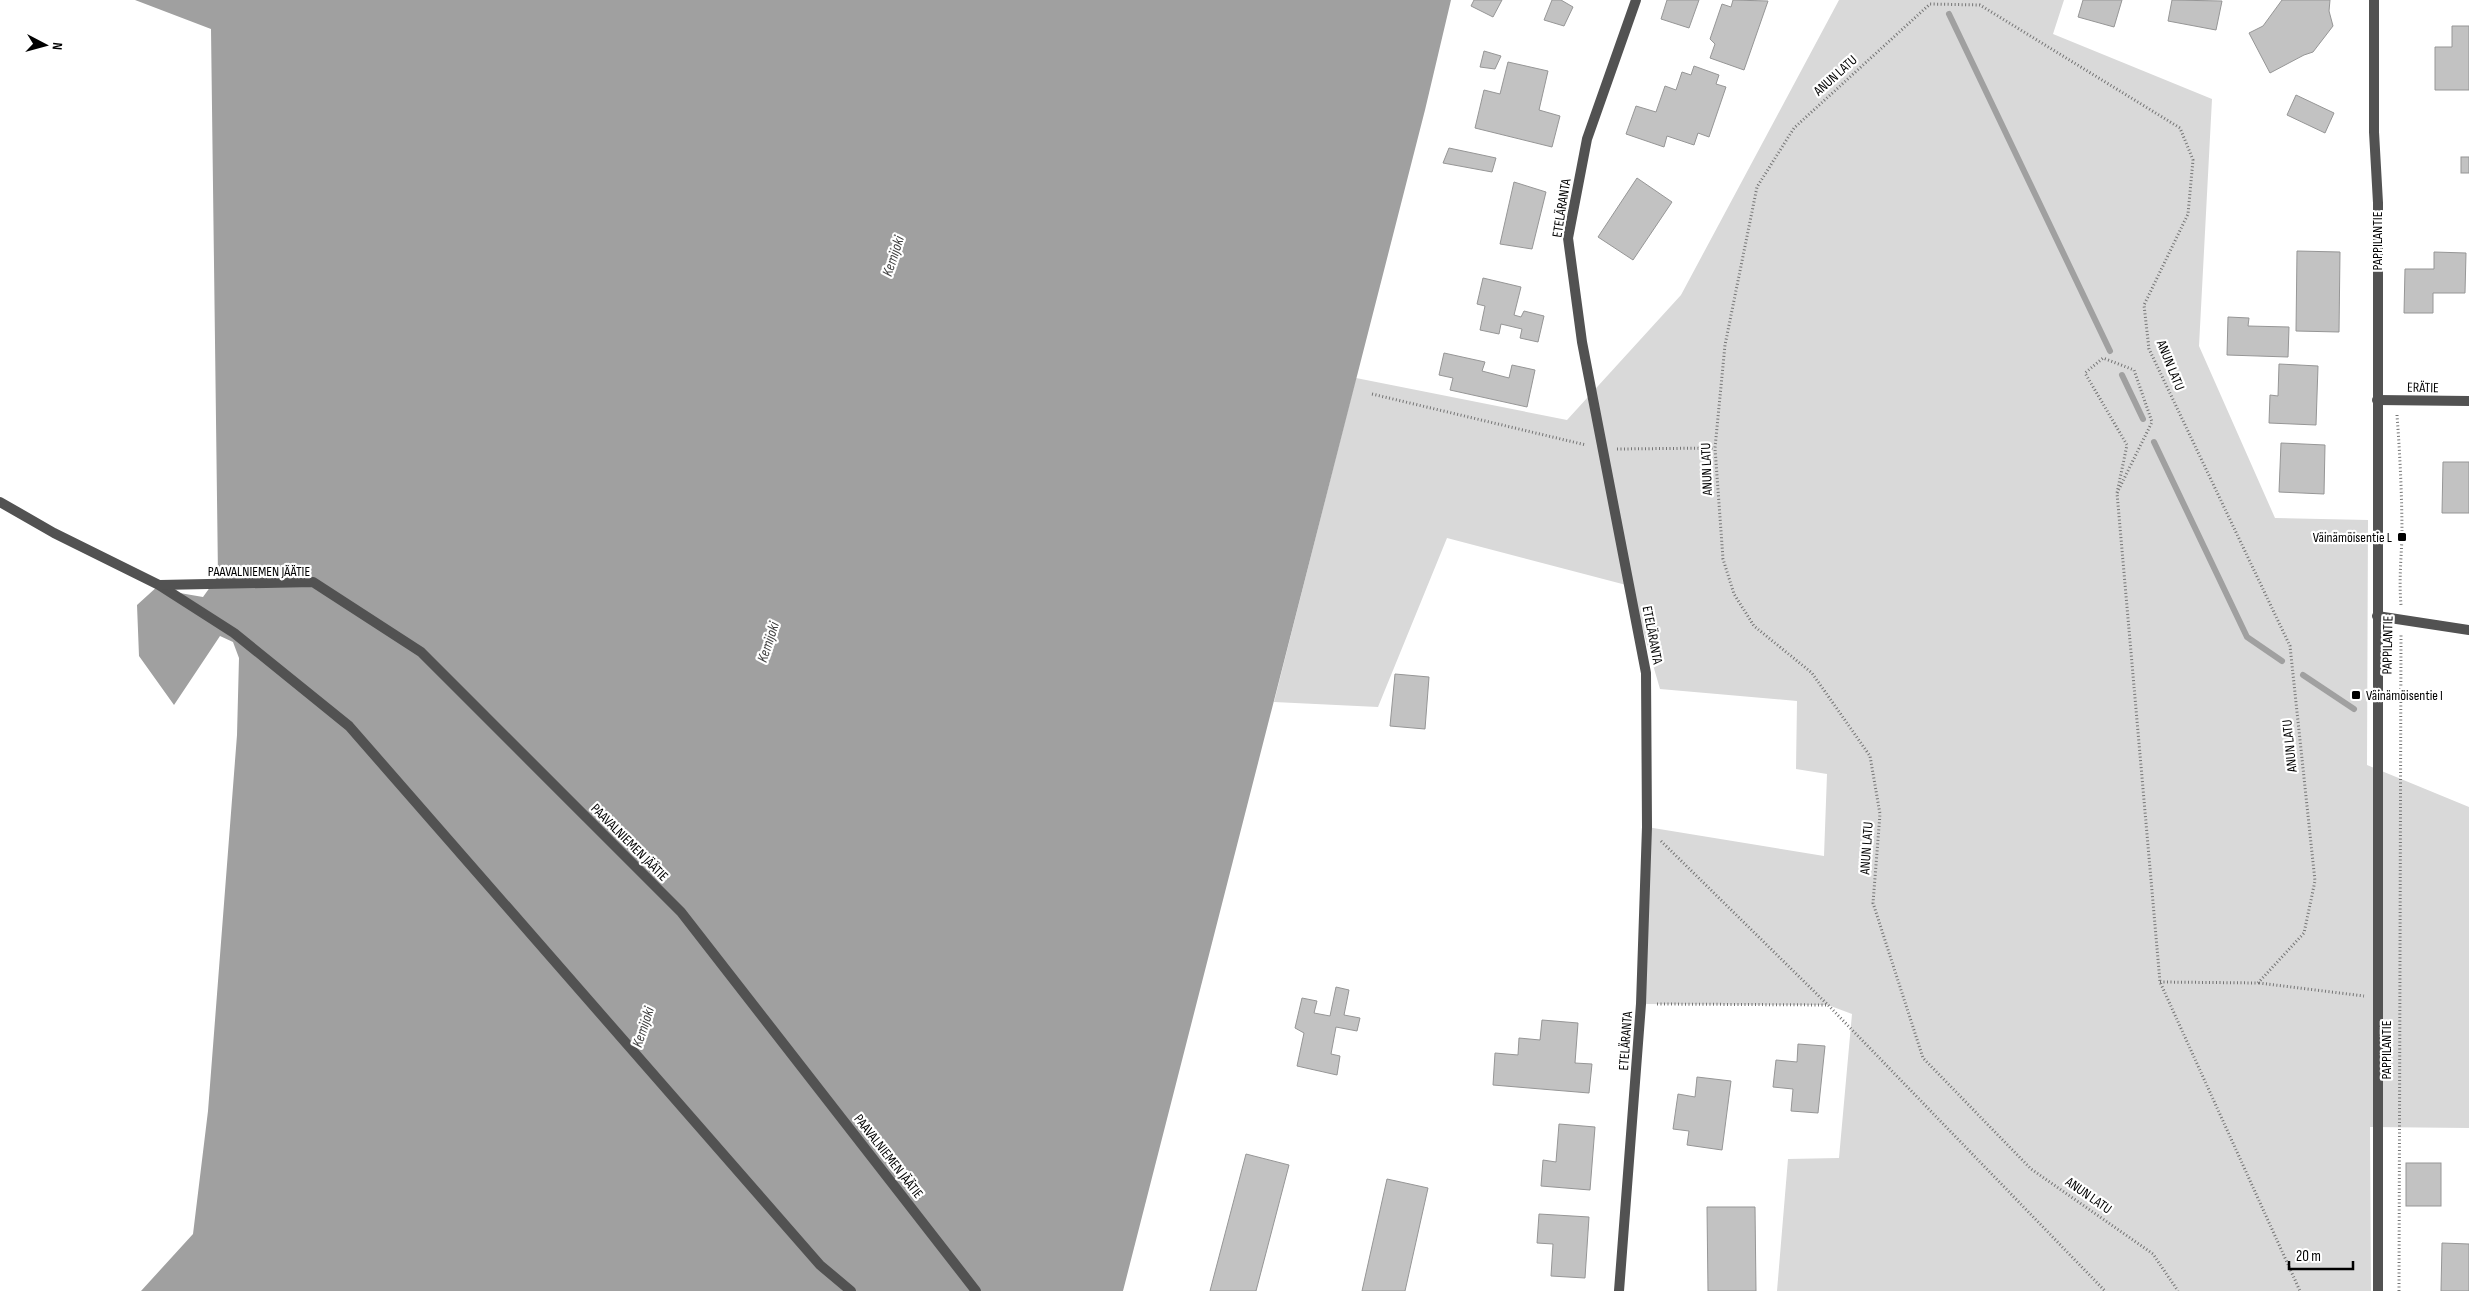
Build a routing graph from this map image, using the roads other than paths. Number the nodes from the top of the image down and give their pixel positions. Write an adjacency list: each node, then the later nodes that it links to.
1 (1636, 0): 11 (street, ETELÄRANTA)
2 (2374, 0): 3 (street, PAPPILANTIE)
3 (2377, 400): 4 (street, ERÄTIE); 7 (street, PAPPILANTIE)
4 (2469, 401)
5 (0, 502): 6 (street, PAAVALNIEMEN JÄÄTIE)
6 (159, 586): 9 (street, PAAVALNIEMEN JÄÄTIE); 10 (street, PAAVALNIEMEN JÄÄTIE)
7 (2378, 616): 8 (street); 12 (street, PAPPILANTIE)
8 (2469, 630)
9 (851, 1291)
10 (976, 1291)
11 (1619, 1291)
12 (2378, 1291)

